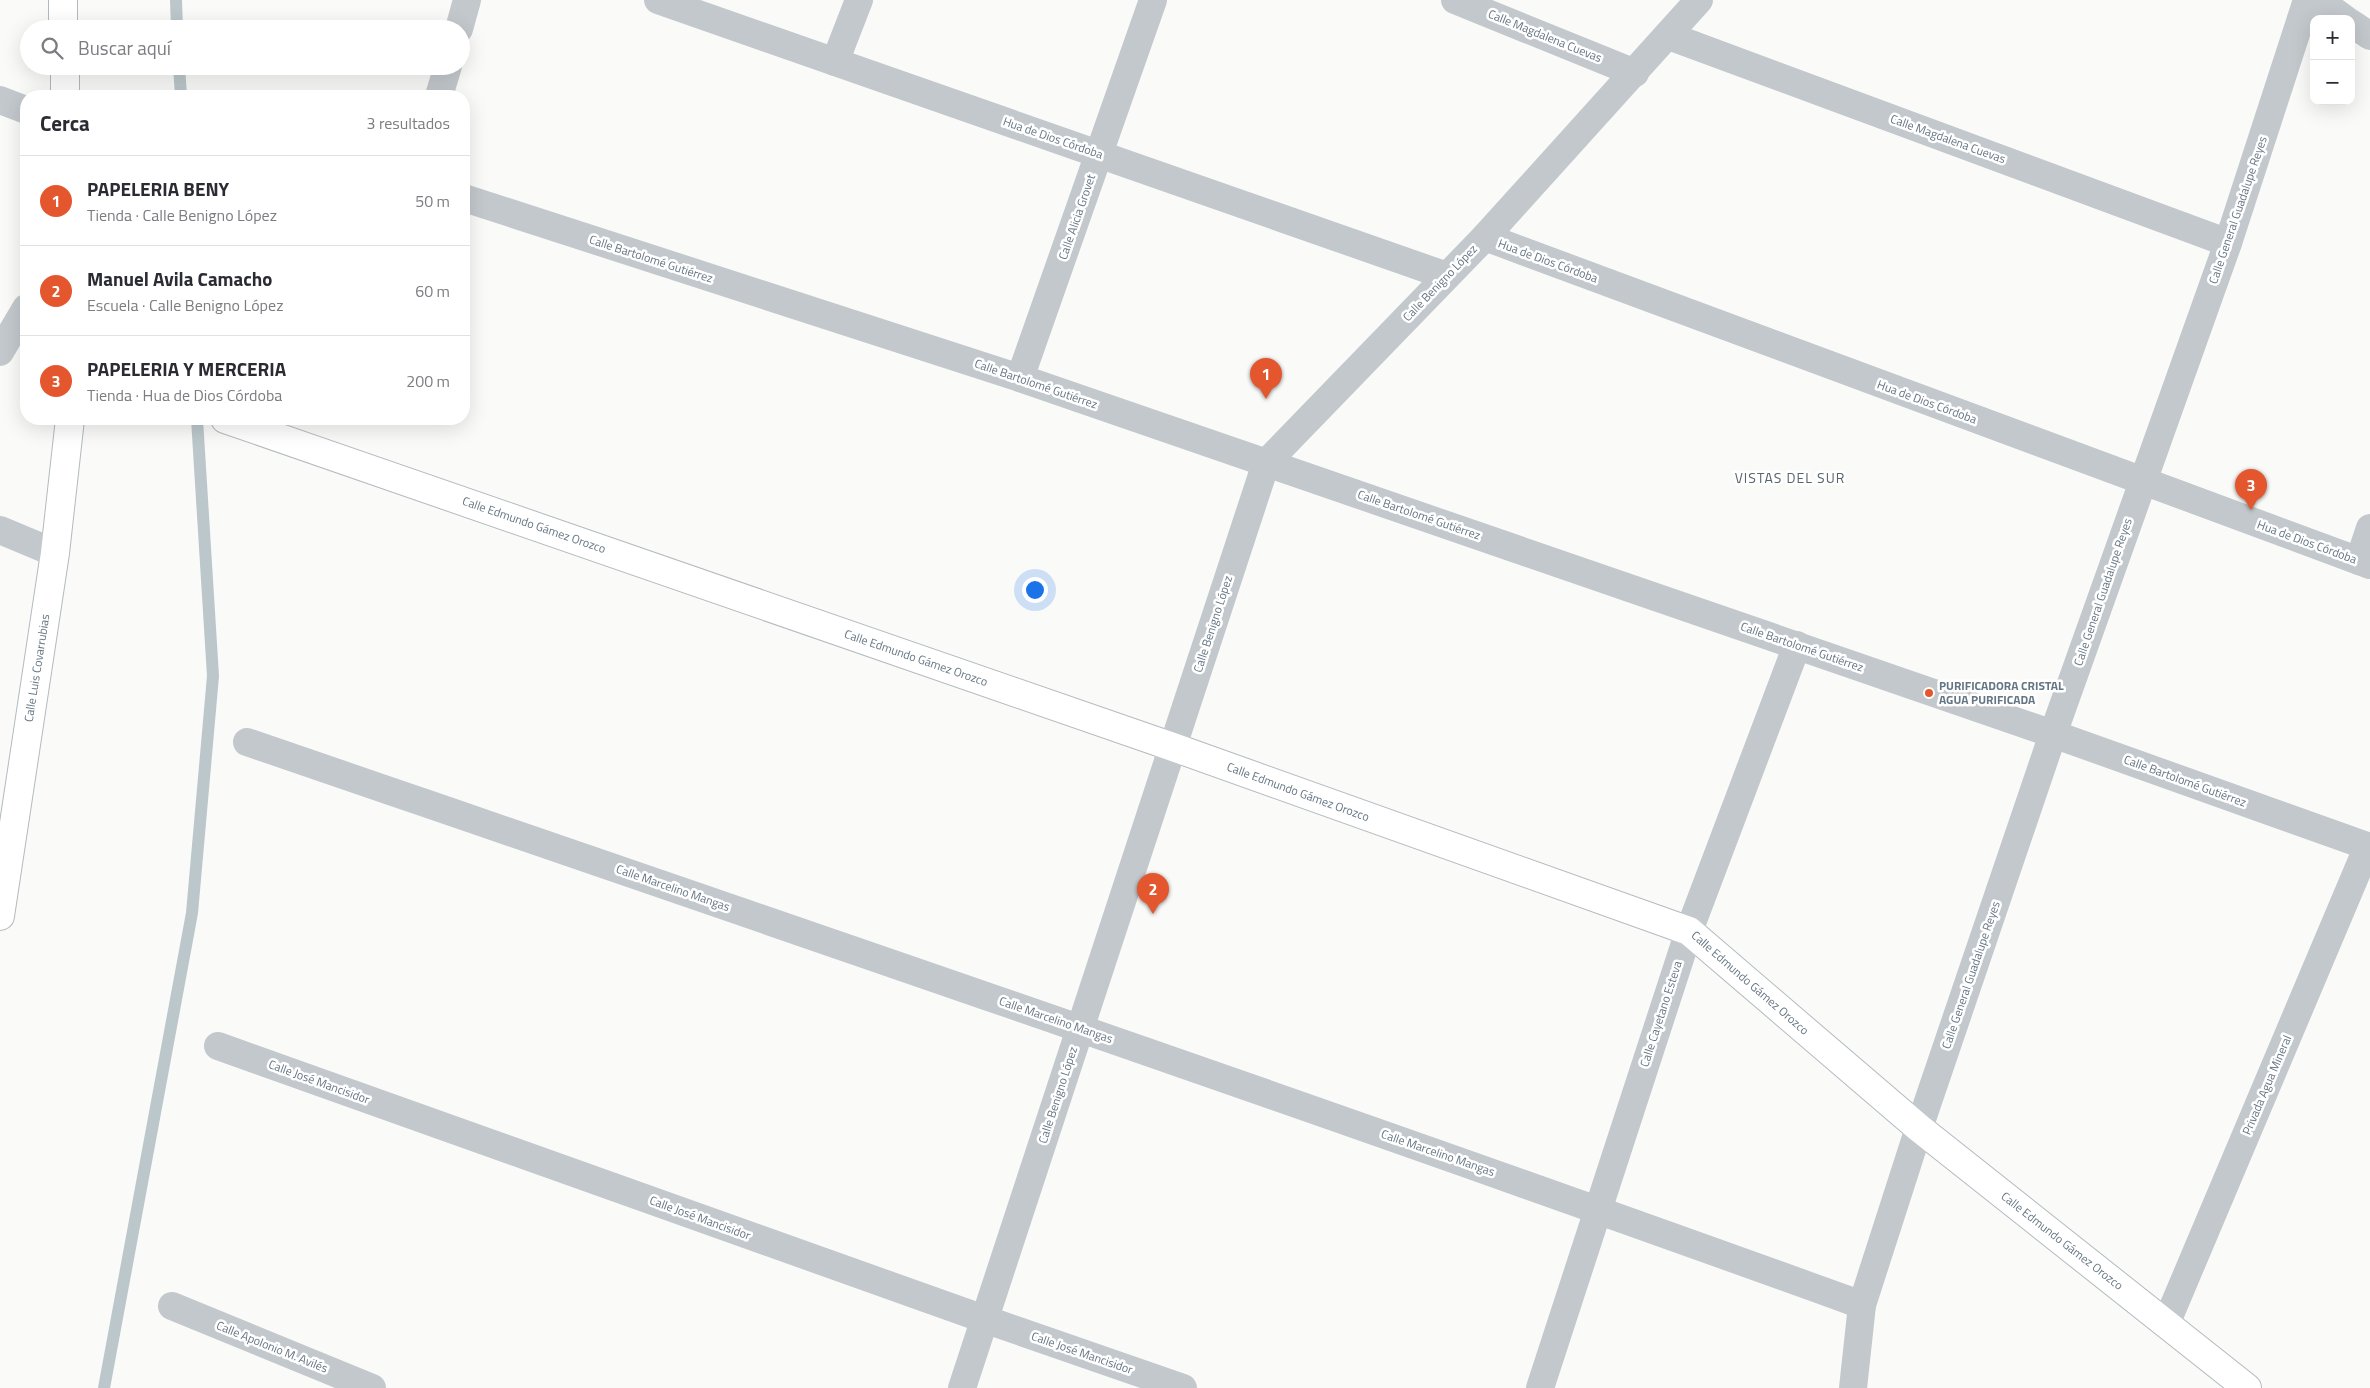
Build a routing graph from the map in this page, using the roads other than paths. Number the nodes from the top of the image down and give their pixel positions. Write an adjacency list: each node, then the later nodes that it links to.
1 (62, 0): 12 (street)
2 (467, 0): 13 (street)
3 (658, 0): 17 (street, Hua de Dios Córdoba)
4 (859, 0): 17 (street)
5 (1153, 0): 25 (street, Calle Alicia Grovet)
6 (1455, 0): 10 (street, Calle Magdalena Cuevas)
7 (1699, 0): 15 (street, Calle Benigno López)
8 (2307, 0): 28 (street, Calle General Guadalupe Reyes)
9 (2319, 0): 11 (street)
10 (1492, 7): 18 (street, Calle Magdalena Cuevas)
11 (2340, 15)
12 (63, 20)
13 (461, 20)
14 (2355, 26): 16 (street)
15 (1669, 36): 18 (street, Calle Benigno López); 28 (street, Calle Magdalena Cuevas)
16 (2370, 36)
17 (835, 62): 25 (street, Hua de Dios Córdoba)
18 (1636, 73): 27 (street, Calle Benigno López)
19 (64, 75): 21 (street)
20 (445, 75): 22 (street)
21 (65, 90)
22 (441, 90)
23 (0, 100): 24 (street)
24 (20, 108)
25 (1099, 154): 29 (street, Hua de Dios Córdoba); 32 (street, Calle Alicia Grovet)
26 (470, 200): 32 (street, Calle Bartolomé Gutiérrez)
27 (1485, 238): 29 (street, Calle Benigno López); 36 (street, Hua de Dios Córdoba)
28 (2228, 243): 36 (street, Calle General Guadalupe Reyes)
29 (1447, 276): 35 (street, Calle Benigno López)
30 (20, 318): 31 (street)
31 (0, 352)
32 (1020, 378): 35 (street, Calle Bartolomé Gutiérrez)
33 (69, 425): 39 (street, Calle Luis Covarrubias)
34 (244, 425): 44 (street, Calle Edmundo Gámez Orozco)
35 (1266, 463): 41 (street, Calle Bartolomé Gutiérrez); 44 (street, Calle Benigno López)
36 (2142, 482): 40 (street, Hua de Dios Córdoba); 42 (street, Calle General Guadalupe Reyes)
37 (2370, 528): 40 (street)
38 (0, 530): 39 (street)
39 (55, 553): 46 (street, Calle Luis Covarrubias)
40 (2364, 563)
41 (1797, 645): 42 (street, Calle Bartolomé Gutiérrez); 48 (street, Calle Cayetano Esteva)
42 (2053, 734): 45 (street, Calle Bartolomé Gutiérrez); 51 (street, Calle General Guadalupe Reyes)
43 (247, 742): 49 (street, Calle Marcelino Mangas)
44 (1173, 747): 48 (street, Calle Edmundo Gámez Orozco); 49 (street, Calle Benigno López)
45 (2369, 846): 56 (street, Privada Agua Mineral)
46 (3, 873): 47 (street, Calle Luis Covarrubias)
47 (0, 916)
48 (1689, 931): 51 (street, Calle Edmundo Gámez Orozco); 52 (street, Calle Cayetano Esteva)
49 (1080, 1028): 52 (street, Calle Marcelino Mangas); 55 (street, Calle Benigno López)
50 (218, 1046): 55 (street, Calle José Mancisidor)
51 (1919, 1128): 53 (street, Calle General Guadalupe Reyes); 56 (street, Calle Edmundo Gámez Orozco)
52 (1597, 1209): 53 (street, Calle Marcelino Mangas); 60 (street, Calle Cayetano Esteva)
53 (1862, 1305): 61 (street, Calle General Guadalupe Reyes)
54 (172, 1306): 57 (street, Calle Apolonio M. Avilés)
55 (984, 1320): 58 (street, Calle Benigno López); 59 (street, Calle José Mancisidor)
56 (2166, 1324): 62 (street, Calle Edmundo Gámez Orozco)
57 (372, 1388)
58 (962, 1388)
59 (1183, 1388)
60 (1540, 1388)
61 (1853, 1388)
62 (2247, 1388)

